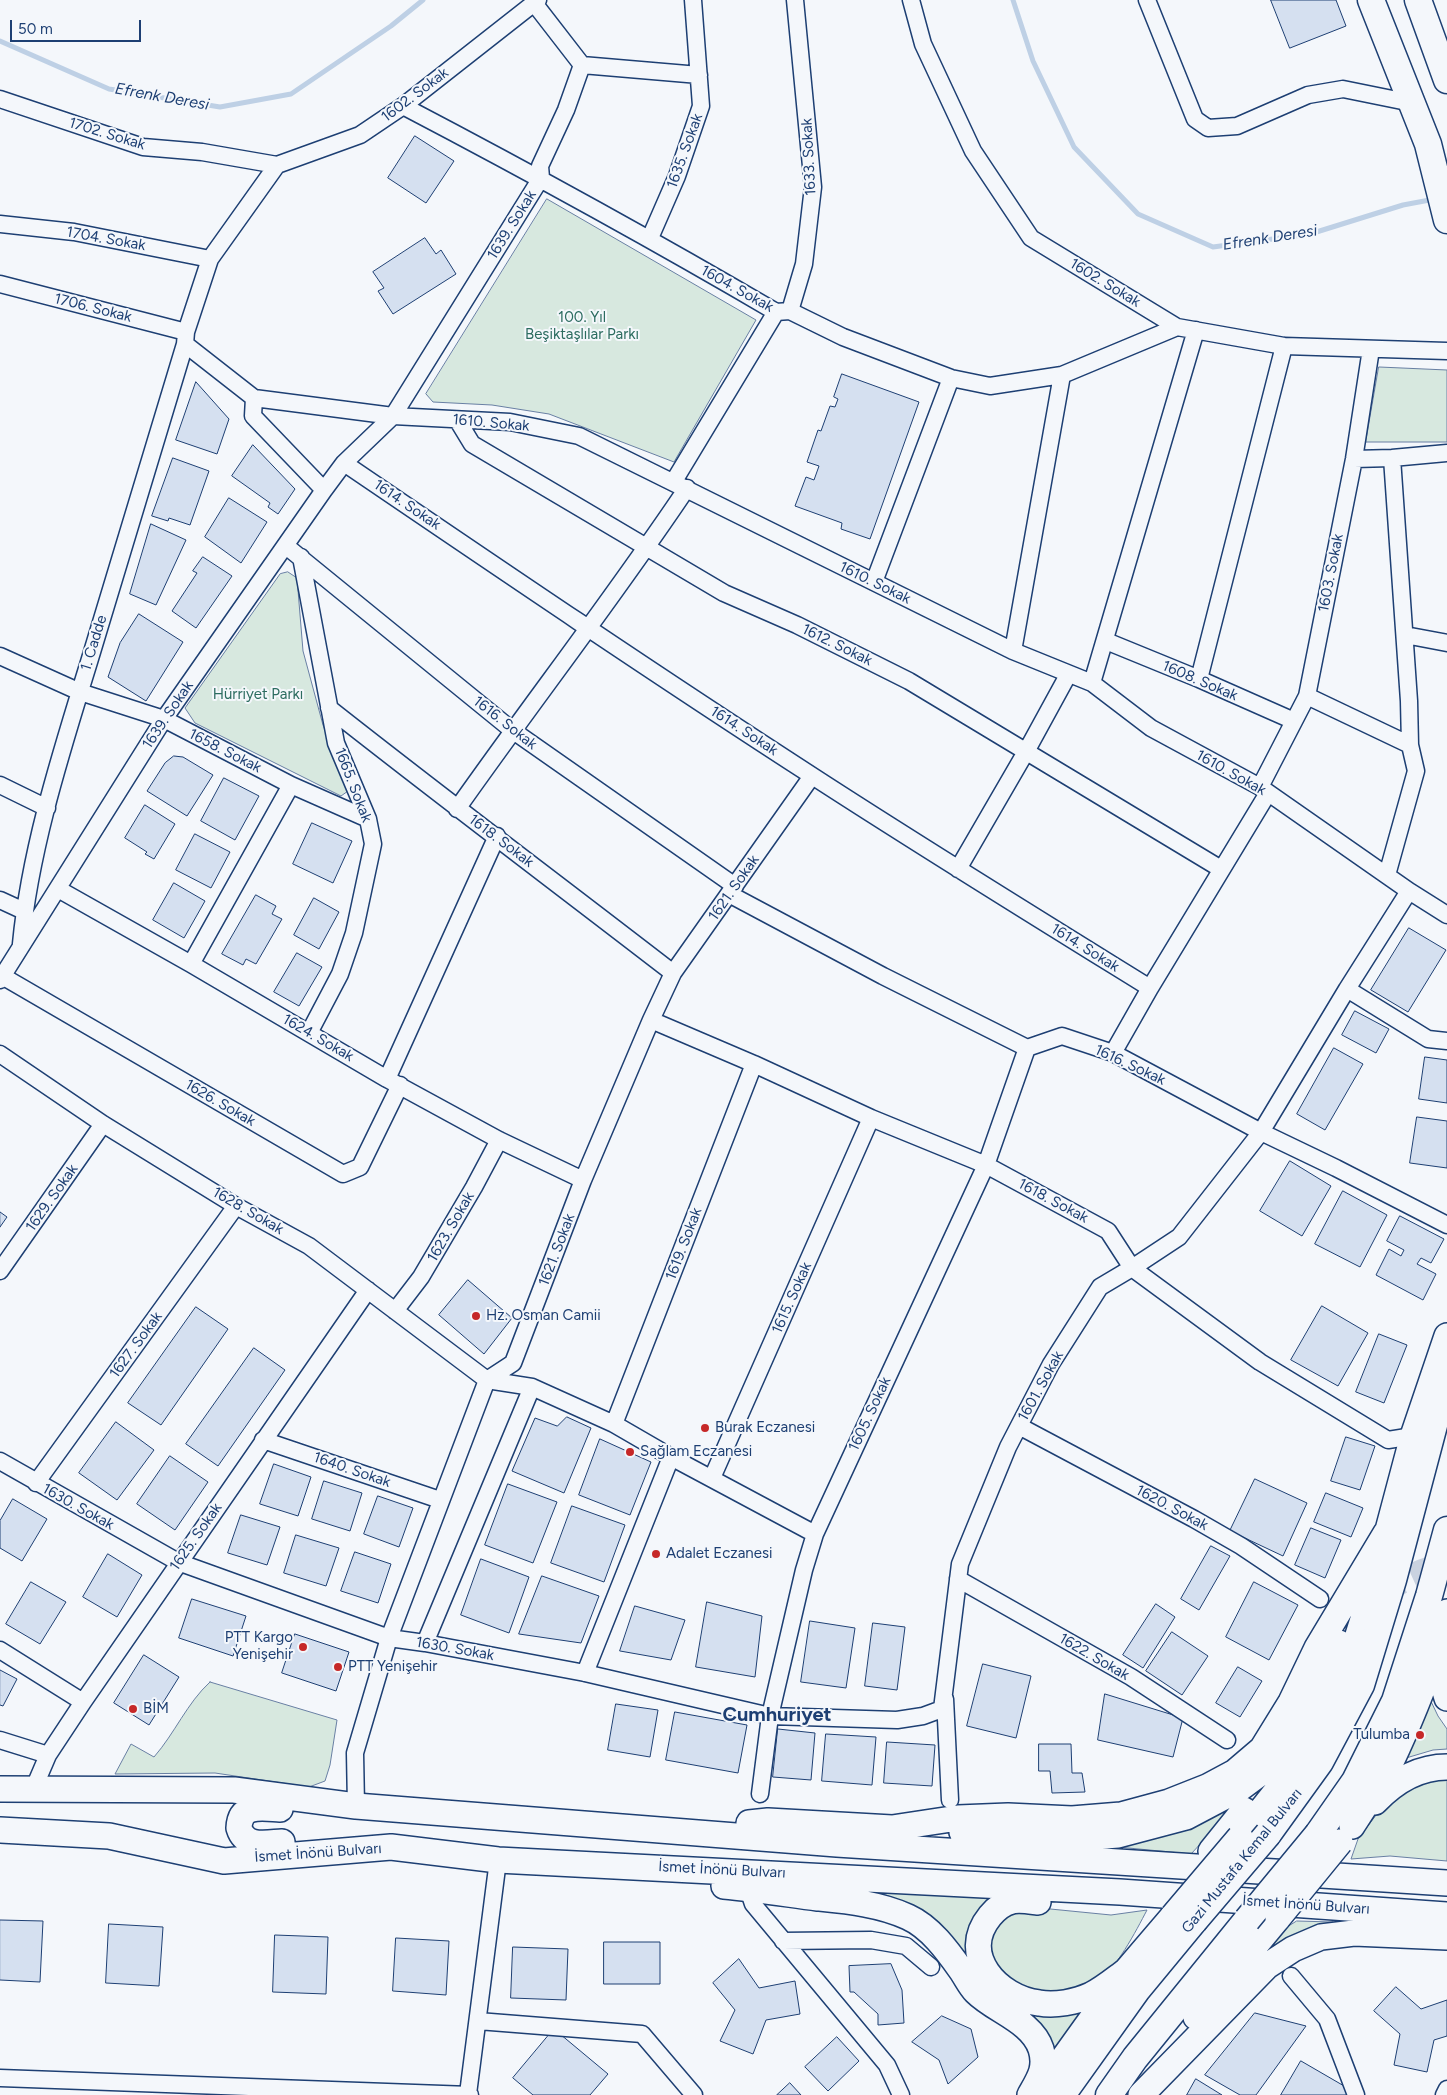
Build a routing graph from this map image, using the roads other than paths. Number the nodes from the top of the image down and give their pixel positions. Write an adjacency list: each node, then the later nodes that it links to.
1 (693, 0): 9 (street, 1635. Sokak)
2 (795, 0): 21 (street, 1633. Sokak)
3 (911, 0): 22 (street, 1602. Sokak)
4 (1148, 0): 12 (street)
5 (1371, 0): 12 (highway)
6 (1418, 0): 10 (highway)
7 (536, 2): 8 (street); 13 (street, 1602. Sokak)
8 (582, 65): 9 (street); 15 (street, 1639. Sokak)
9 (699, 75): 18 (street, 1635. Sokak)
10 (1447, 80)
11 (0, 99): 14 (street, 1702. Sokak)
12 (1412, 103): 16 (highway)
13 (403, 106): 14 (street, 1602. Sokak); 15 (street, 1604. Sokak)
14 (277, 164): 19 (street, 1. Cadde)
15 (541, 178): 18 (street, 1604. Sokak); 31 (street, 1639. Sokak)
16 (1447, 220)
17 (0, 224): 19 (street, 1704. Sokak)
18 (650, 238): 21 (street, 1604. Sokak)
19 (210, 259): 24 (street, 1. Cadde)
20 (0, 284): 24 (street, 1706. Sokak)
21 (783, 312): 29 (street, 1604. Sokak); 37 (street, 1633. Sokak)
22 (1177, 327): 23 (street, 1602. Sokak); 28 (street, 1604. Sokak)
23 (1196, 330): 25 (street, 1602. Sokak); 45 (street)
24 (185, 338): 30 (street); 52 (street, 1. Cadde)
25 (1284, 346): 26 (street, 1602. Sokak); 50 (street)
26 (1371, 349): 27 (street, 1602. Sokak); 35 (street, 1603. Sokak)
27 (1447, 351)
28 (1062, 375): 29 (street, 1604. Sokak); 47 (street)
29 (950, 378): 42 (street)
30 (254, 398): 31 (street, 1610. Sokak); 38 (street)
31 (393, 416): 32 (street, 1610. Sokak); 36 (street, 1639. Sokak)
32 (458, 421): 37 (street, 1610. Sokak); 40 (street, 1612. Sokak)
33 (1447, 453): 34 (street)
34 (1392, 458): 35 (street); 44 (street)
35 (1354, 459): 53 (street, 1603. Sokak)
36 (344, 463): 38 (street, 1639. Sokak); 43 (street, 1614. Sokak)
37 (680, 485): 40 (street, 1633. Sokak); 42 (street, 1610. Sokak)
38 (324, 490): 39 (street, 1639. Sokak)
39 (286, 546): 41 (street, 1616. Sokak); 55 (street, 1639. Sokak)
40 (648, 546): 43 (street, 1633. Sokak); 59 (street, 1612. Sokak)
41 (300, 558): 54 (street, 1665. Sokak); 57 (street, 1616. Sokak)
42 (874, 582): 47 (street, 1610. Sokak)
43 (587, 627): 57 (street, 1633. Sokak); 60 (street, 1614. Sokak)
44 (1405, 635): 46 (street); 58 (street)
45 (1106, 642): 50 (street, 1608. Sokak); 51 (street)
46 (1447, 642)
47 (1013, 650): 49 (street, 1610. Sokak)
48 (0, 656): 52 (street, 1658. Sokak)
49 (1068, 675): 51 (street, 1610. Sokak); 59 (street)
50 (1199, 679): 56 (street, 1608. Sokak)
51 (1092, 684): 63 (street, 1610. Sokak)
52 (80, 692): 55 (street, 1658. Sokak); 64 (street, 1. Cadde)
53 (1307, 696): 56 (street, 1603. Sokak); 58 (street)
54 (329, 708): 65 (street, 1618. Sokak); 66 (street, 1665. Sokak)
55 (164, 719): 62 (street, 1658. Sokak); 71 (street, 1639. Sokak)
56 (1294, 721): 63 (street, 1603. Sokak)
57 (512, 730): 65 (street, 1633. Sokak); 72 (street, 1616. Sokak)
58 (1410, 745): 70 (street)
59 (1027, 750): 68 (street); 69 (street, 1612. Sokak)
60 (812, 776): 68 (street, 1614. Sokak); 72 (street, 1621. Sokak)
61 (0, 785): 64 (street)
62 (291, 785): 66 (street, 1658. Sokak); 78 (street)
63 (1264, 790): 69 (street, 1603. Sokak); 70 (street, 1610. Sokak)
64 (47, 808): 75 (street, 1. Cadde)
65 (457, 809): 67 (street, 1618. Sokak)
66 (368, 819): 84 (street, 1665. Sokak)
67 (497, 836): 79 (street, 1618. Sokak); 90 (street)
68 (958, 869): 81 (street, 1614. Sokak)
69 (1221, 869): 81 (street, 1603. Sokak)
70 (1387, 875): 73 (street, 1610. Sokak)
71 (58, 889): 77 (street, 1. Cadde); 78 (street, 1624. Sokak)
72 (732, 890): 79 (street, 1621. Sokak); 86 (street, 1616. Sokak)
73 (1409, 891): 76 (street, 1610. Sokak); 82 (street, 1601. Sokak)
74 (0, 900): 75 (street)
75 (24, 911): 77 (street, 1. Cadde)
76 (1446, 913)
77 (20, 946): 80 (street, 1. Cadde)
78 (191, 964): 84 (street, 1624. Sokak)
79 (673, 973): 83 (street, 1621. Sokak)
80 (1, 978): 90 (street, 1626. Sokak)
81 (1150, 988): 87 (street, 1603. Sokak)
82 (1347, 989): 85 (street); 93 (street, 1601. Sokak)
83 (651, 1020): 89 (street, 1618. Sokak); 96 (street, 1621. Sokak)
84 (309, 1033): 90 (street, 1624. Sokak)
85 (1447, 1041)
86 (1027, 1048): 87 (street, 1616. Sokak); 95 (street, 1605. Sokak)
87 (1113, 1053): 93 (street, 1616. Sokak)
88 (0, 1054): 92 (street, 1628. Sokak)
89 (754, 1064): 91 (street, 1618. Sokak); 107 (street, 1619. Sokak)
90 (394, 1082): 94 (street, 1624. Sokak)
91 (871, 1118): 95 (street, 1618. Sokak); 113 (street, 1615. Sokak)
92 (103, 1124): 97 (street, 1628. Sokak); 100 (street, 1629. Sokak)
93 (1261, 1132): 98 (street, 1616. Sokak); 99 (street, 1601. Sokak)
94 (499, 1140): 96 (street, 1624. Sokak); 102 (street, 1623. Sokak)
95 (986, 1165): 99 (street, 1618. Sokak); 118 (street, 1605. Sokak)
96 (583, 1180): 105 (street, 1621. Sokak)
97 (236, 1206): 101 (street, 1628. Sokak); 114 (street, 1627. Sokak)
98 (1447, 1225)
99 (1132, 1268): 108 (street, 1601. Sokak); 109 (street, 1618. Sokak)
100 (0, 1271)
101 (368, 1290): 102 (street, 1628. Sokak); 110 (street, 1625. Sokak)
102 (395, 1310): 105 (street, 1628. Sokak)
103 (1447, 1336): 109 (main road)
104 (1447, 1376): 157 (highway, Gazi Mustafa Kemal Bulvarı, bridge)
105 (487, 1380): 106 (street); 115 (street)
106 (532, 1387): 107 (street); 124 (street)
107 (614, 1424): 111 (street)
108 (1019, 1426): 120 (street, 1601. Sokak); 121 (street, 1620. Sokak)
109 (1413, 1436): 117 (main road)
110 (264, 1440): 115 (street, 1640. Sokak); 119 (street, 1625. Sokak)
111 (671, 1457): 113 (street); 127 (street)
112 (0, 1461): 114 (street, 1630. Sokak)
113 (712, 1478): 118 (street)
114 (36, 1483): 119 (street, 1630. Sokak)
115 (440, 1500): 123 (street)
116 (1447, 1530): 147 (highway)
117 (1386, 1533): 144 (main road); 157 (main road, bridge)
118 (815, 1534): 132 (street, 1605. Sokak)
119 (178, 1562): 123 (street, 1630. Sokak); 130 (street, 1625. Sokak)
120 (958, 1579): 128 (street, 1601. Sokak); 134 (street, 1622. Sokak)
121 (1320, 1599)
122 (1444, 1624): 129 (main road); 147 (main road)
123 (389, 1638): 124 (street, 1630. Sokak); 142 (street)
124 (425, 1643): 127 (street, 1630. Sokak)
125 (1339, 1643): 136 (main road)
126 (0, 1650): 130 (street)
127 (585, 1673): 132 (street, 1630. Sokak)
128 (944, 1686): 131 (street, 1601. Sokak); 141 (street)
129 (1447, 1698)
130 (83, 1702): 135 (street, 1625. Sokak)
131 (942, 1709): 132 (street, 1630. Sokak)
132 (770, 1716): 140 (street, 1605. Sokak)
133 (0, 1740): 135 (street)
134 (1227, 1740)
135 (48, 1755): 139 (street, 1625. Sokak)
136 (1282, 1757): 144 (main road); 157 (main road)
137 (1447, 1766): 147 (main road)
138 (0, 1789): 139 (main road, İsmet İnönü Bulvarı)
139 (33, 1790): 142 (main road, İsmet İnönü Bulvarı)
140 (760, 1794)
141 (950, 1800)
142 (356, 1806): 143 (main road, İsmet İnönü Bulvarı)
143 (397, 1810): 146 (main road, İsmet İnönü Bulvarı); 148 (main road)
144 (892, 1828): 146 (main road)
145 (0, 1830): 148 (main road, İsmet İnönü Bulvarı)
146 (666, 1830): 152 (main road, İsmet İnönü Bulvarı)
147 (1337, 1834): 174 (highway, bridge); 175 (main road, bridge)
148 (392, 1848): 149 (main road, İsmet İnönü Bulvarı)
149 (498, 1860): 150 (main road, İsmet İnönü Bulvarı); 163 (street)
150 (652, 1867): 154 (main road); 155 (main road, İsmet İnönü Bulvarı)
151 (1447, 1872): 152 (main road)
152 (1375, 1879): 153 (main road, İsmet İnönü Bulvarı)
153 (1447, 1883)
154 (748, 1889): 159 (street); 171 (main road)
155 (1120, 1892): 156 (main road, İsmet İnönü Bulvarı); 161 (main road)
156 (1447, 1914)
157 (1177, 1917): 161 (main road); 173 (highway, Gazi Mustafa Kemal Bulvarı)
158 (1447, 1937): 176 (main road)
159 (784, 1941): 160 (street); 168 (street)
160 (931, 1967)
161 (1126, 1972): 172 (main road)
162 (1291, 1976): 177 (street)
163 (478, 2021): 169 (street); 170 (street)
164 (0, 2078): 166 (street)
165 (1447, 2089): 178 (street)
166 (227, 2091): 167 (street)
167 (344, 2093): 169 (street)
168 (898, 2094)
169 (469, 2095)
170 (694, 2095)
171 (1030, 2095)
172 (1038, 2095)
173 (1062, 2095)
174 (1108, 2095)
175 (1137, 2095)
176 (1141, 2095)
177 (1356, 2095)
178 (1444, 2095)

